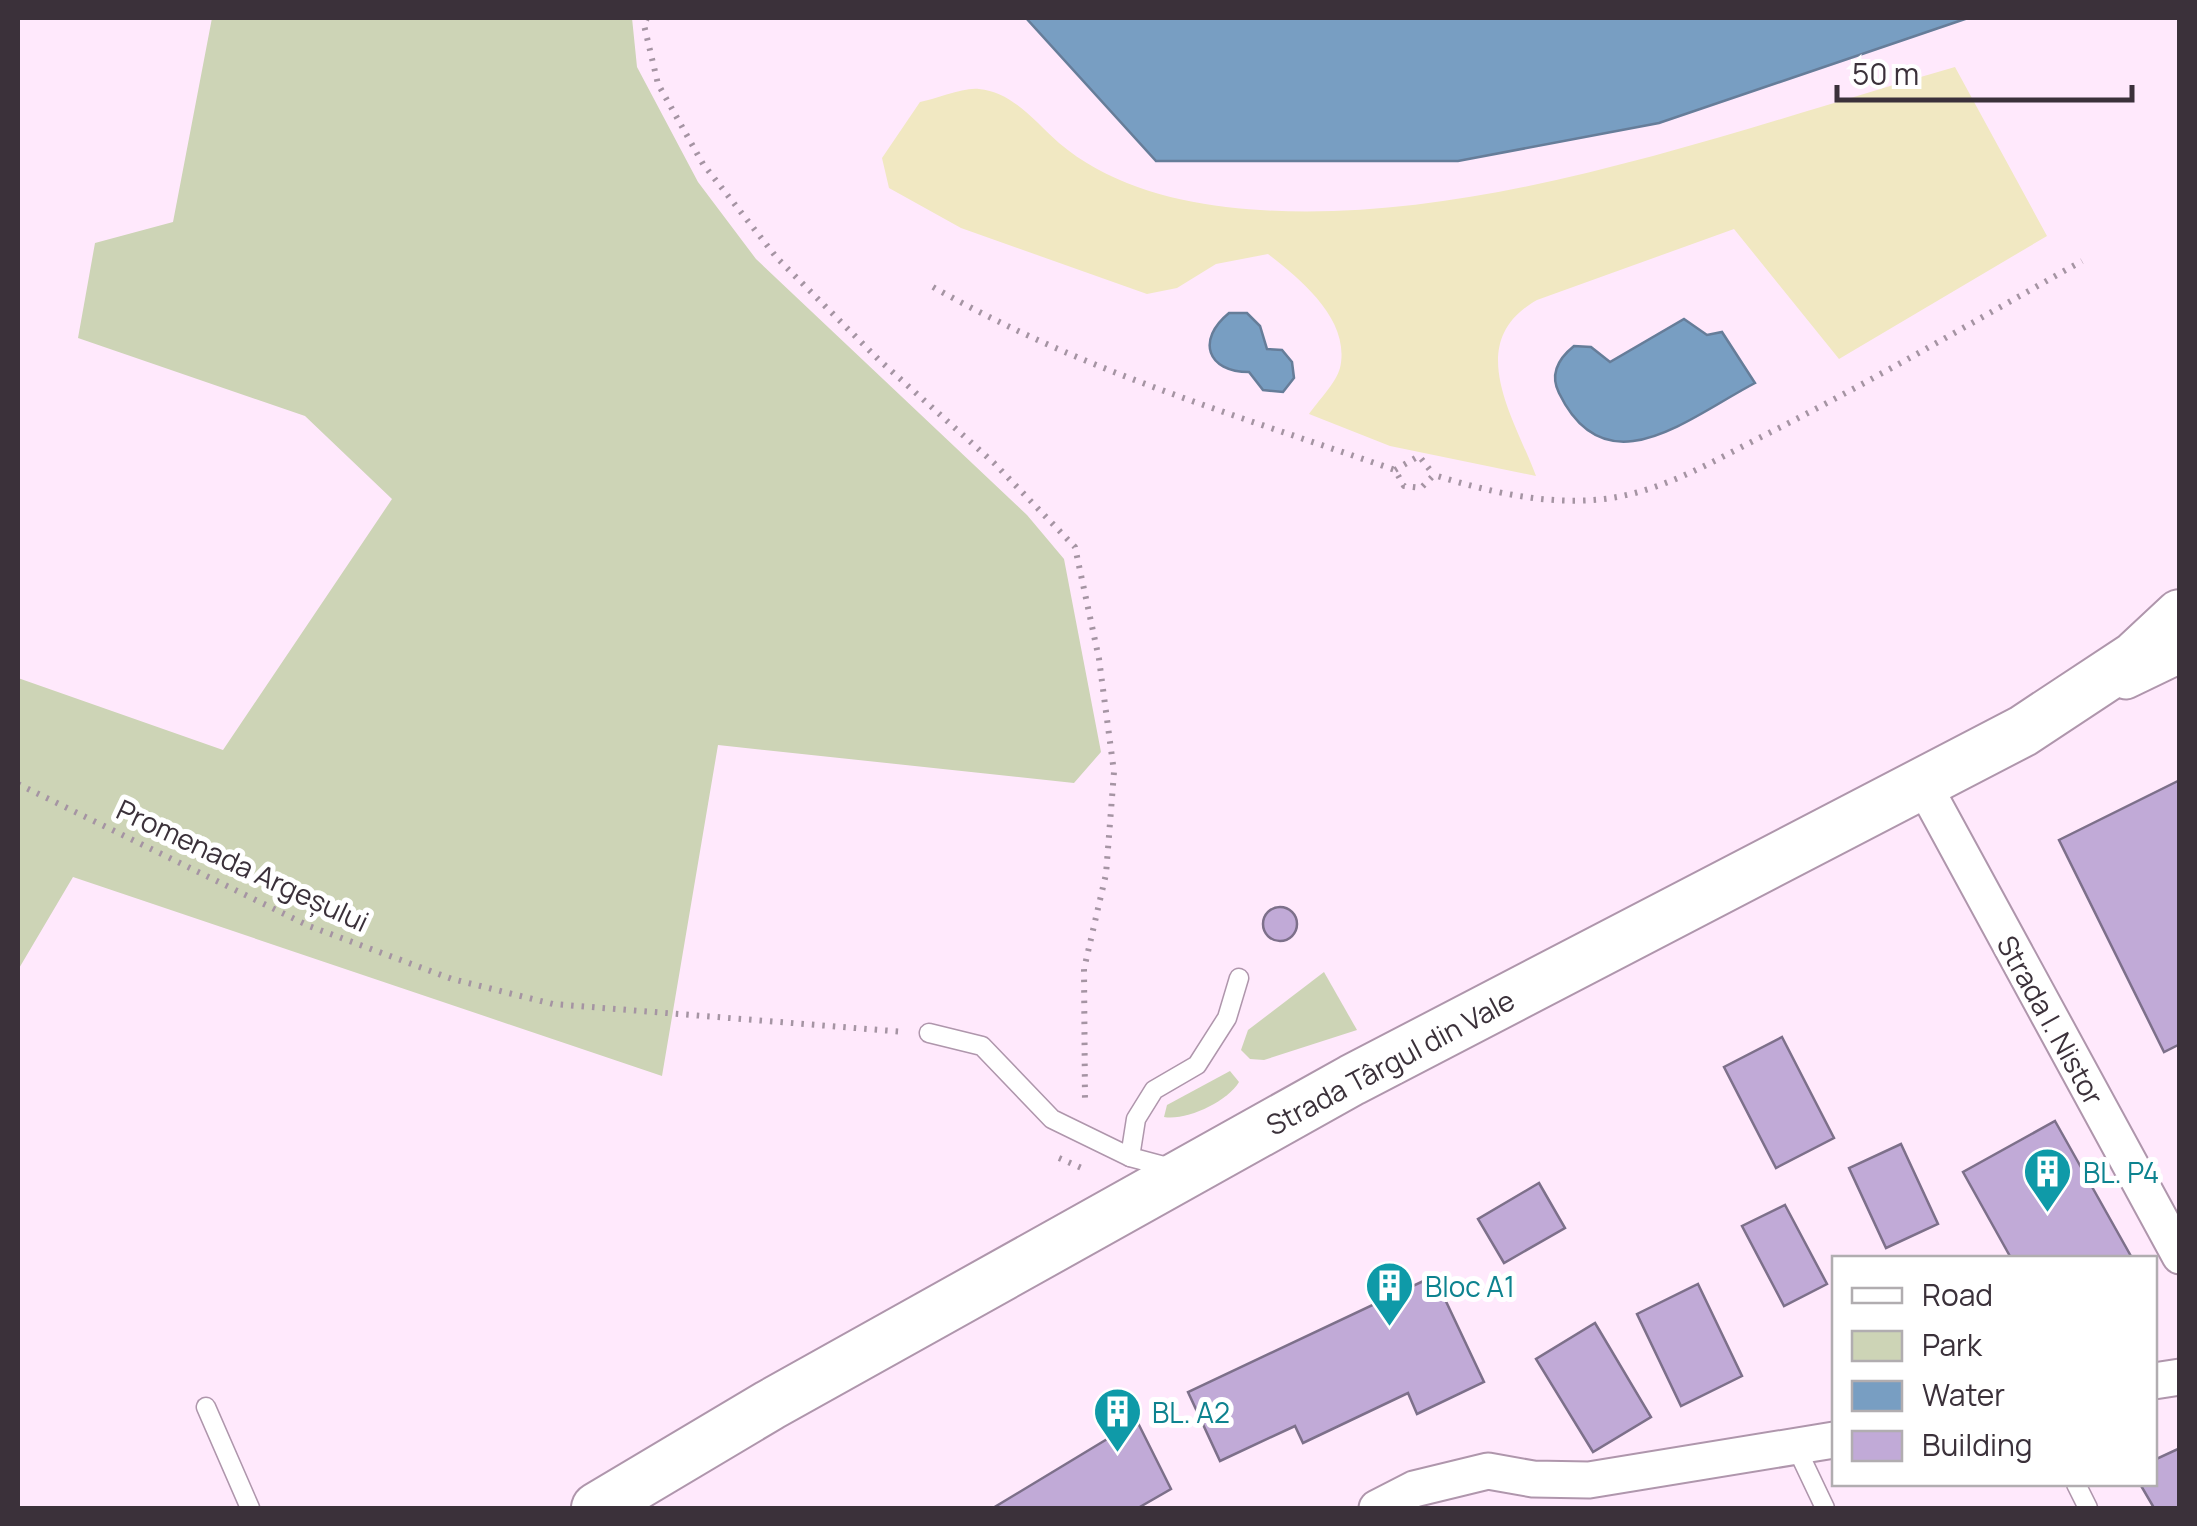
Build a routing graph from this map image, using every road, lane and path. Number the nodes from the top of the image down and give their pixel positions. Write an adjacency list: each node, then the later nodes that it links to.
1 (647, 18): 13 (path)
2 (2082, 262): 5 (path)
3 (933, 287): 4 (path)
4 (1395, 470): 5 (path); 5 (path)
5 (1434, 475)
6 (2180, 615): 8 (street, Strada Târgul din Vale)
7 (2180, 655): 8 (street)
8 (2024, 731): 10 (street, Strada Târgul din Vale)
9 (18, 784): 12 (path, Promenada Argeșului)
10 (1923, 784): 15 (street, Strada Târgul din Vale); 16 (street, Strada I. Nistor)
11 (1239, 978): 14 (lane)
12 (929, 1034): 13 (lane)
13 (1086, 1136): 14 (lane)
14 (1130, 1157): 15 (lane)
15 (1185, 1172): 21 (street, Strada Târgul din Vale)
16 (2180, 1256)
17 (206, 1407): 20 (lane)
18 (1832, 1440): 19 (street)
19 (1796, 1447): 22 (street); 23 (lane)
20 (250, 1508)
21 (597, 1508)
22 (1377, 1508)
23 (1825, 1508)

